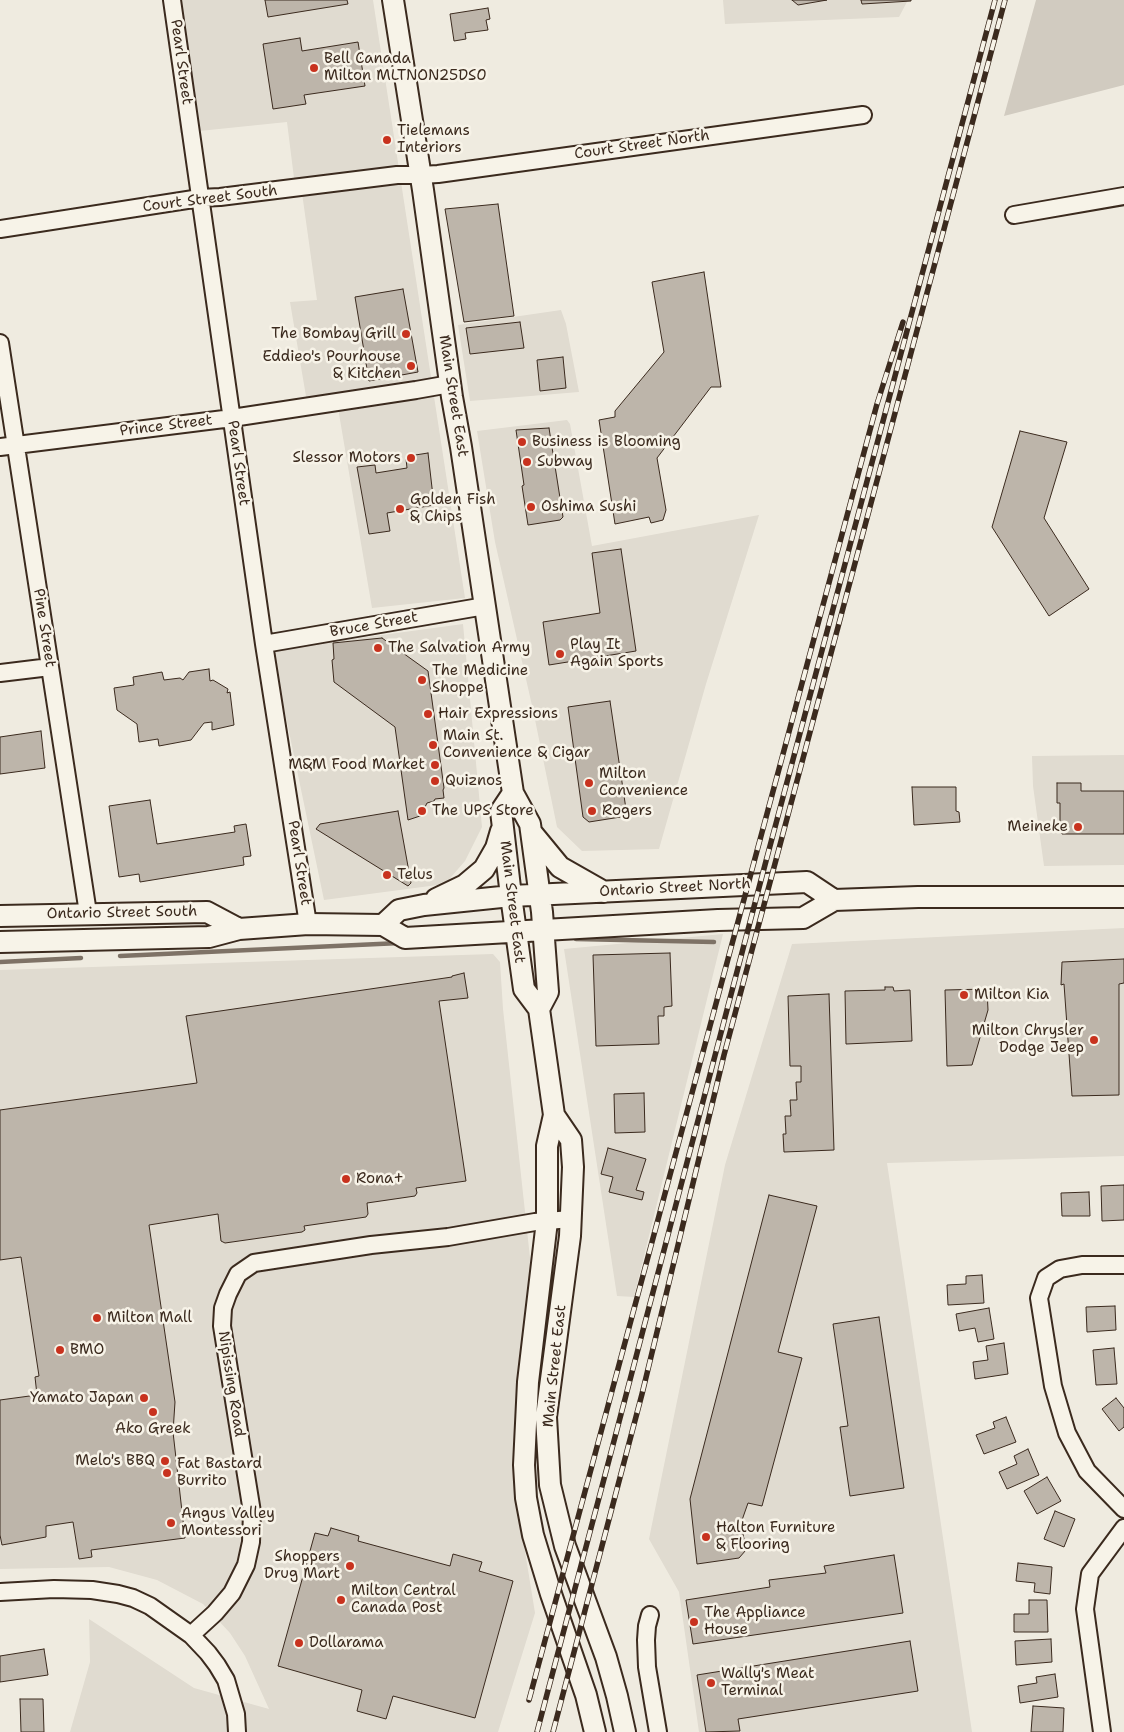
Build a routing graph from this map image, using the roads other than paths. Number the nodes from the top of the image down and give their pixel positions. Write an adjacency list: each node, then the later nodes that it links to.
1 (172, 0): 6 (street, Pearl Street)
2 (393, 0): 4 (main road, Main Street East)
3 (863, 115): 4 (street, Court Street North)
4 (421, 175): 6 (street, Court Street South); 10 (main road, Main Street East)
5 (1124, 196): 7 (street)
6 (200, 198): 8 (street, Court Street South); 11 (street, Pearl Street)
7 (1014, 215)
8 (0, 229)
9 (0, 343): 12 (street, Pine Street)
10 (450, 384): 11 (street, Prince Street); 14 (main road, Main Street East)
11 (232, 418): 12 (street, Prince Street); 15 (street, Pearl Street)
12 (16, 445): 13 (street, Prince Street); 16 (street, Pine Street)
13 (0, 447)
14 (485, 606): 15 (street, Bruce Street); 18 (main road, Main Street East)
15 (264, 644): 29 (street, Pearl Street)
16 (50, 667): 17 (street); 27 (street, Pine Street)
17 (0, 673)
18 (513, 793): 19 (main road, Main Street East); 20 (main road, Main Street East)
19 (502, 824): 22 (main road, Main Street East); 26 (main road)
20 (531, 831): 21 (main road); 23 (main road, Main Street East)
21 (604, 892): 23 (main road, Ontario Street North); 25 (main road, Ontario Street North)
22 (511, 896): 23 (main road, Ontario Street North); 26 (main road); 33 (main road, Main Street East)
23 (540, 896): 32 (main road, Main Street East)
24 (1124, 897): 25 (main road)
25 (834, 900): 32 (main road)
26 (424, 905): 30 (main road)
27 (88, 913): 28 (main road, Ontario Street South); 31 (main road, Ontario Street South)
28 (0, 916)
29 (308, 924): 30 (main road, Ontario Street South); 31 (main road, Ontario Street South)
30 (383, 924): 33 (main road)
31 (239, 928): 34 (main road, Ontario Street South)
32 (544, 930): 33 (main road); 35 (main road, Main Street East)
33 (516, 932): 35 (main road, Main Street East)
34 (0, 942)
35 (539, 1009): 36 (main road, Main Street East)
36 (554, 1115): 37 (main road, Main Street East); 38 (main road, Main Street East)
37 (571, 1219): 38 (street, Nipissing Road); 47 (main road, Main Street East)
38 (547, 1221): 44 (street, Nipissing Road); 46 (main road, Main Street East)
39 (1124, 1265): 40 (street)
40 (1124, 1509)
41 (1124, 1528): 49 (street)
42 (0, 1592): 44 (street)
43 (650, 1615): 48 (street)
44 (191, 1635): 45 (street)
45 (237, 1732)
46 (595, 1732)
47 (625, 1732)
48 (658, 1732)
49 (1102, 1732)

